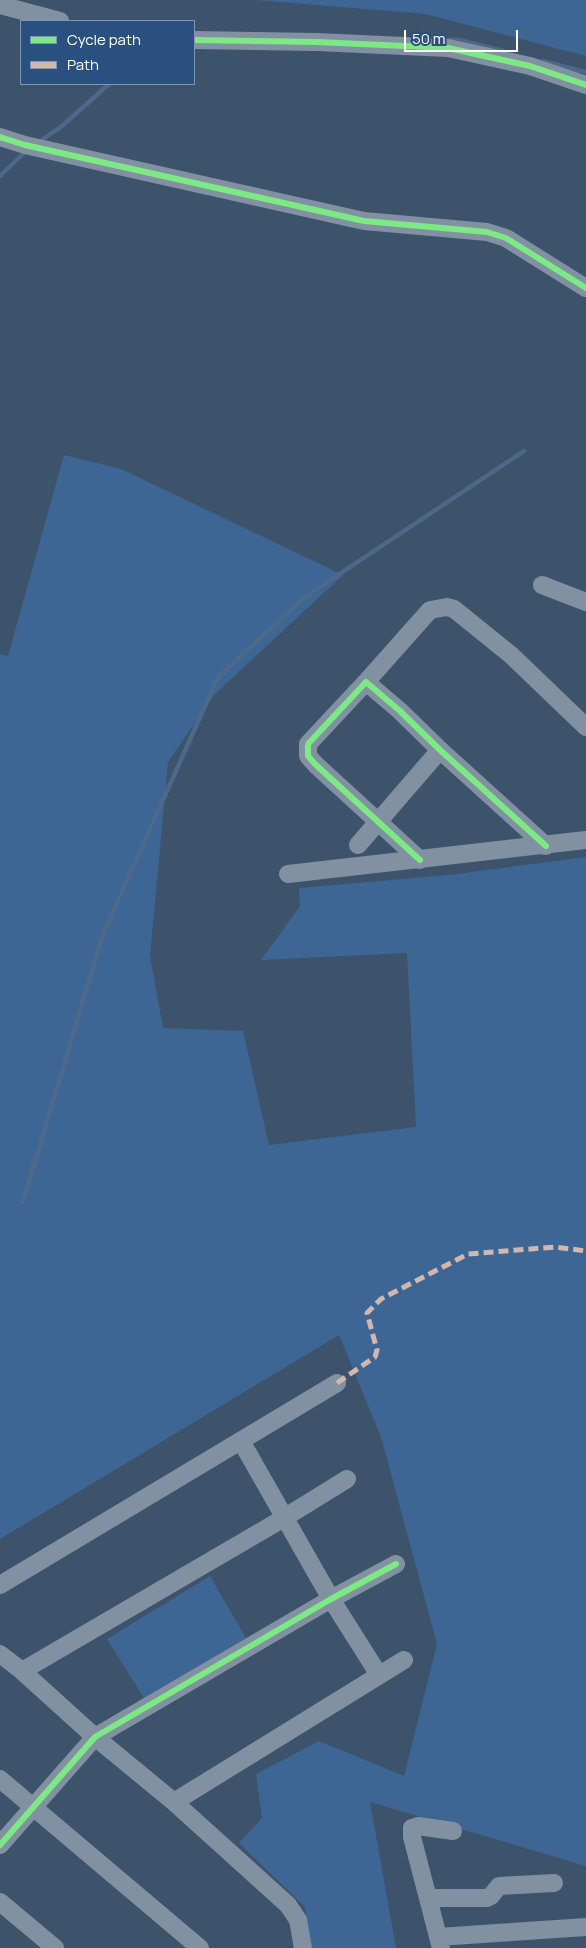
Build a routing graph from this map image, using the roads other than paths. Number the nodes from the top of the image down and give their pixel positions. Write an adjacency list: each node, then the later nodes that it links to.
1 (0, 4): 2 (street)
2 (56, 20)
3 (195, 40): 4 (street)
4 (586, 85)
5 (0, 137): 6 (street)
6 (586, 288)
7 (542, 585): 8 (street)
8 (586, 602)
9 (366, 682): 10 (street); 11 (street); 12 (street)
10 (586, 727)
11 (440, 750): 12 (street); 15 (street)
12 (377, 821): 14 (street); 16 (street)
13 (586, 840): 15 (street)
14 (358, 845)
15 (546, 846): 16 (street)
16 (420, 860): 17 (street)
17 (288, 874)
18 (338, 1383): 19 (street)
19 (241, 1441): 21 (street); 23 (street)
20 (347, 1479): 21 (street)
21 (284, 1518): 24 (street); 27 (street)
22 (396, 1564): 24 (street)
23 (0, 1586)
24 (331, 1599): 28 (street); 29 (street)
25 (0, 1654): 27 (street)
26 (404, 1660): 28 (street)
27 (22, 1670): 29 (street)
28 (379, 1675): 31 (street)
29 (95, 1738): 31 (street); 32 (street)
30 (0, 1779): 32 (street)
31 (174, 1802): 42 (street)
32 (32, 1806): 34 (street); 41 (street)
33 (453, 1831): 36 (street)
34 (0, 1844)
35 (554, 1883): 36 (street)
36 (428, 1898): 39 (street)
37 (0, 1902): 40 (street)
38 (586, 1927): 39 (street)
39 (439, 1942)
40 (55, 1948)
41 (200, 1948)
42 (303, 1948)

